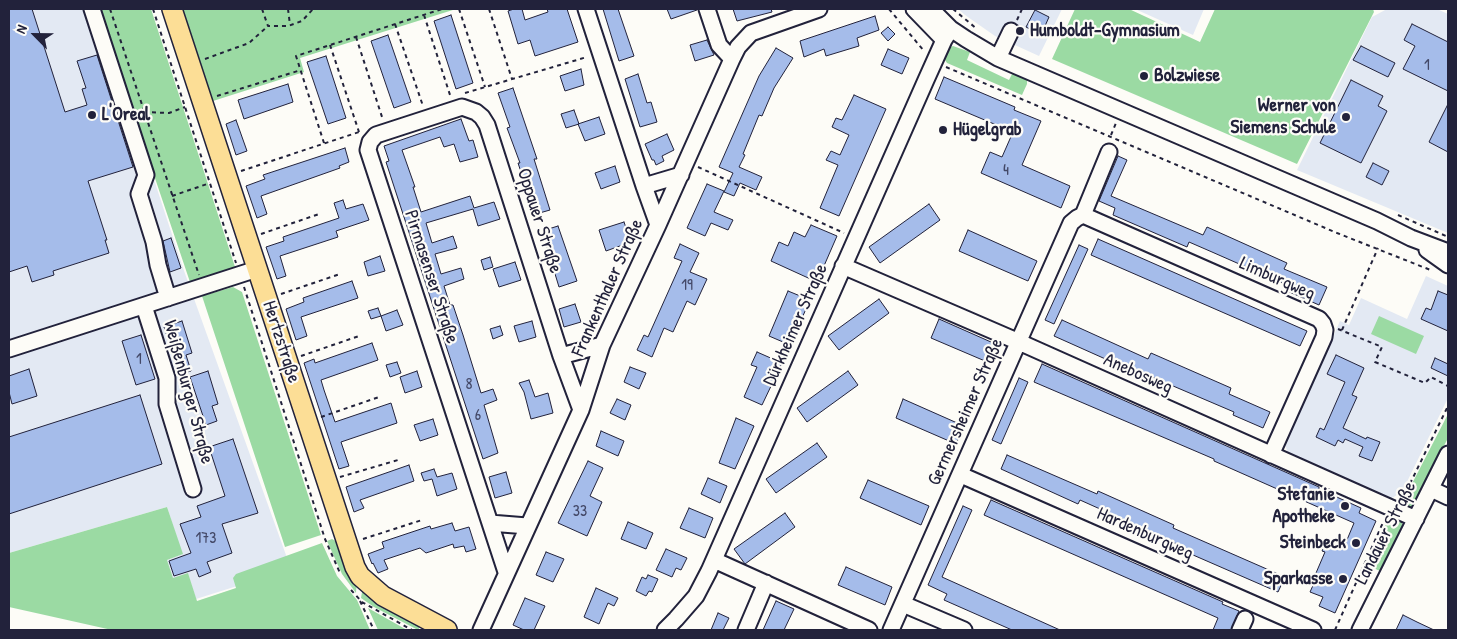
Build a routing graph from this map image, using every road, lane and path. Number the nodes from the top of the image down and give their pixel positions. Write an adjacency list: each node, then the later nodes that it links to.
1 (92, 9): 59 (street)
2 (110, 9): 37 (path)
3 (172, 9): 29 (main road, Hertzstraße)
4 (262, 9): 21 (path)
5 (288, 9): 20 (path)
6 (313, 9): 20 (path)
7 (442, 9): 17 (path)
8 (459, 9): 32 (path)
9 (489, 9): 31 (path)
10 (586, 9): 44 (street)
11 (707, 9): 27 (street)
12 (819, 9): 27 (street, Frankenthaler Straße)
13 (889, 9): 28 (path)
14 (914, 9): 23 (street)
15 (931, 9): 23 (street)
16 (953, 9): 18 (path)
17 (424, 14): 19 (path); 33 (path)
18 (963, 18)
19 (395, 24): 24 (path); 36 (path)
20 (290, 25): 21 (path)
21 (268, 26): 29 (path)
22 (1011, 31): 26 (street)
23 (948, 34): 26 (street); 28 (street, Dürkheimer Straße)
24 (356, 36): 25 (path); 38 (path)
25 (330, 45): 30 (path); 39 (path)
26 (998, 58): 51 (street)
27 (732, 59): 42 (street, Frankenthaler Straße)
28 (934, 60): 49 (street, Dürkheimer Straße); 52 (path)
29 (191, 64): 34 (main road, Hertzstraße)
30 (300, 70): 34 (path); 40 (path)
31 (512, 79)
32 (485, 87)
33 (451, 98)
34 (202, 100): 50 (main road, Hertzstraße)
35 (185, 107): 37 (path)
36 (424, 108)
37 (144, 112): 45 (path)
38 (384, 122)
39 (370, 142): 68 (street, Oppauer Straße); 84 (street, Pirmasenser Straße)
40 (324, 143)
41 (1109, 152): 47 (street)
42 (684, 168): 44 (street); 48 (street, Frankenthaler Straße); 49 (path)
43 (210, 183): 45 (path)
44 (644, 186): 48 (street)
45 (172, 196): 58 (path)
46 (319, 214): 50 (path)
47 (1083, 215): 62 (street, Limburgweg); 65 (street, Germersheimer Straße)
48 (658, 225): 66 (street, Frankenthaler Straße)
49 (856, 238): 54 (street, Dürkheimer Straße)
50 (247, 239): 55 (main road, Hertzstraße)
51 (1414, 239): 53 (street); 56 (street)
52 (1378, 248): 56 (path); 63 (path)
53 (1448, 252)
54 (843, 266): 65 (street, Anebosweg); 87 (street, Dürkheimer Straße)
55 (257, 269): 58 (street, Weißenburger Straße); 60 (main road, Hertzstraße)
56 (1444, 269)
57 (340, 274): 60 (path)
58 (203, 286): 59 (street, Weißenburger Straße)
59 (168, 298): 61 (street, Weißenburger Straße)
60 (266, 298): 69 (main road, Hertzstraße)
61 (144, 306): 67 (street, Weißenburger Straße); 79 (street, Weißenburger Straße)
62 (1325, 330): 63 (path); 75 (street)
63 (1342, 330): 70 (path)
64 (359, 336): 69 (path)
65 (1019, 342): 75 (street, Anebosweg); 77 (street, Germersheimer Straße)
66 (602, 345): 68 (street); 72 (street, Frankenthaler Straße)
67 (9, 349)
68 (561, 356): 72 (street, Oppauer Straße)
69 (287, 361): 73 (main road, Hertzstraße)
70 (1448, 386)
71 (379, 397): 73 (path)
72 (580, 410): 85 (street, Frankenthaler Straße)
73 (307, 422): 78 (main road, Hertzstraße)
74 (1448, 454): 80 (street, Landauer Straße)
75 (1271, 455): 82 (street, Anebosweg)
76 (398, 460): 78 (path)
77 (961, 475): 91 (street, Germersheimer Straße); 101 (street, Hardenburgweg)
78 (326, 482): 86 (main road, Hertzstraße)
79 (193, 489)
80 (1431, 489): 81 (street); 82 (street, Landauer Straße)
81 (1448, 497)
82 (1416, 519): 92 (street, Landauer Straße)
83 (422, 520): 86 (path)
84 (490, 523): 85 (street); 88 (street, Pirmasenser Straße)
85 (527, 526): 88 (street, Frankenthaler Straße)
86 (346, 544): 94 (main road, Hertzstraße)
87 (714, 560): 89 (street); 96 (street, Dürkheimer Straße)
88 (506, 572): 95 (street, Frankenthaler Straße)
89 (766, 583): 97 (street); 98 (street)
90 (359, 599): 93 (path)
91 (903, 604): 99 (street, Germersheimer Straße); 100 (street)
92 (1363, 629)
93 (374, 630)
94 (447, 630)
95 (481, 630)
96 (665, 630)
97 (746, 630)
98 (869, 630)
99 (891, 630)
100 (964, 630)
101 (1313, 630)

